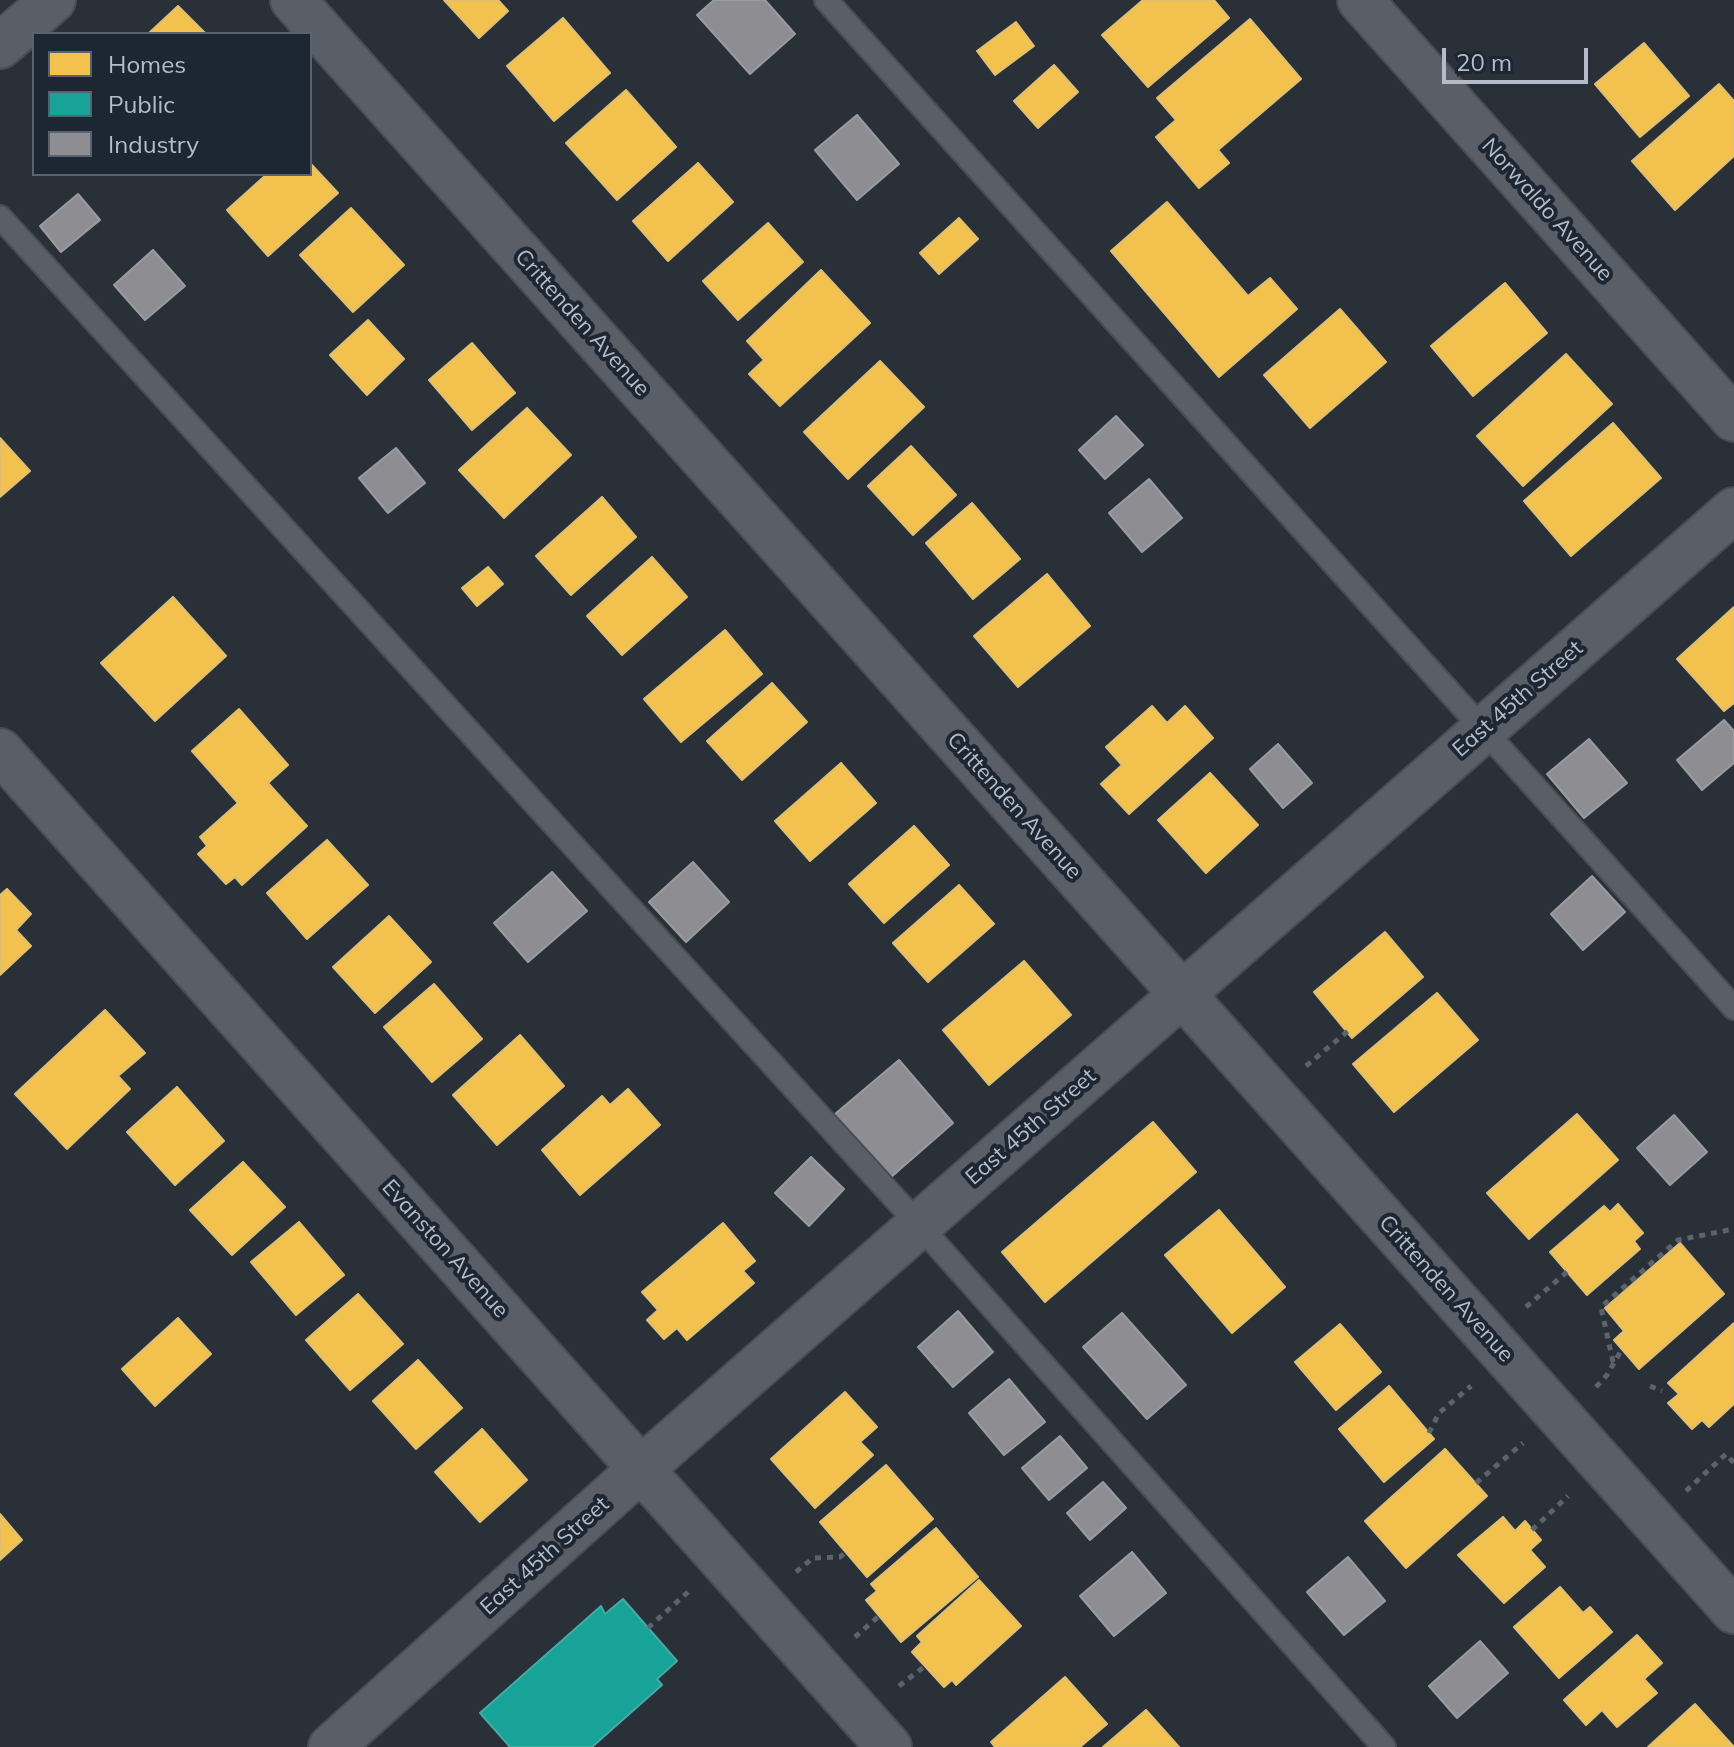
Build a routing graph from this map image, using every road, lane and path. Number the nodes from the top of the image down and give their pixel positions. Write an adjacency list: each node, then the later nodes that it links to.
1 (53, 0): 5 (street)
2 (293, 0): 11 (street, Crittenden Avenue)
3 (826, 0): 9 (lane)
4 (1360, 0): 7 (street, Norwaldo Avenue)
5 (0, 46)
6 (0, 217): 15 (lane)
7 (1734, 419)
8 (1734, 510): 9 (street, East 45th Street)
9 (1483, 730): 11 (street, East 45th Street); 12 (lane)
10 (0, 751): 28 (street, Evanston Avenue)
11 (1182, 994): 15 (street, East 45th Street); 36 (street, Crittenden Avenue)
12 (1734, 1008)
13 (1348, 1031): 14 (path)
14 (1306, 1066)
15 (919, 1225): 28 (street, East 45th Street); 44 (lane)
16 (1734, 1229): 20 (path)
17 (1567, 1272): 18 (path)
18 (1522, 1310)
19 (1622, 1349): 20 (path)
20 (1613, 1362): 23 (path)
21 (1478, 1380): 25 (path)
22 (1650, 1386): 24 (path)
23 (1592, 1390)
24 (1662, 1391)
25 (1429, 1433)
26 (1530, 1437): 29 (path)
27 (1734, 1463): 31 (path)
28 (641, 1469): 42 (street, East 45th Street); 43 (street, Evanston Avenue)
29 (1476, 1483)
30 (1572, 1493): 32 (path)
31 (1683, 1494)
32 (1532, 1530)
33 (846, 1552): 34 (path)
34 (792, 1575)
35 (692, 1588): 38 (path)
36 (1734, 1611)
37 (879, 1616): 39 (path)
38 (648, 1628)
39 (851, 1641)
40 (925, 1666): 41 (path)
41 (895, 1689)
42 (331, 1747)
43 (889, 1747)
44 (1384, 1747)

